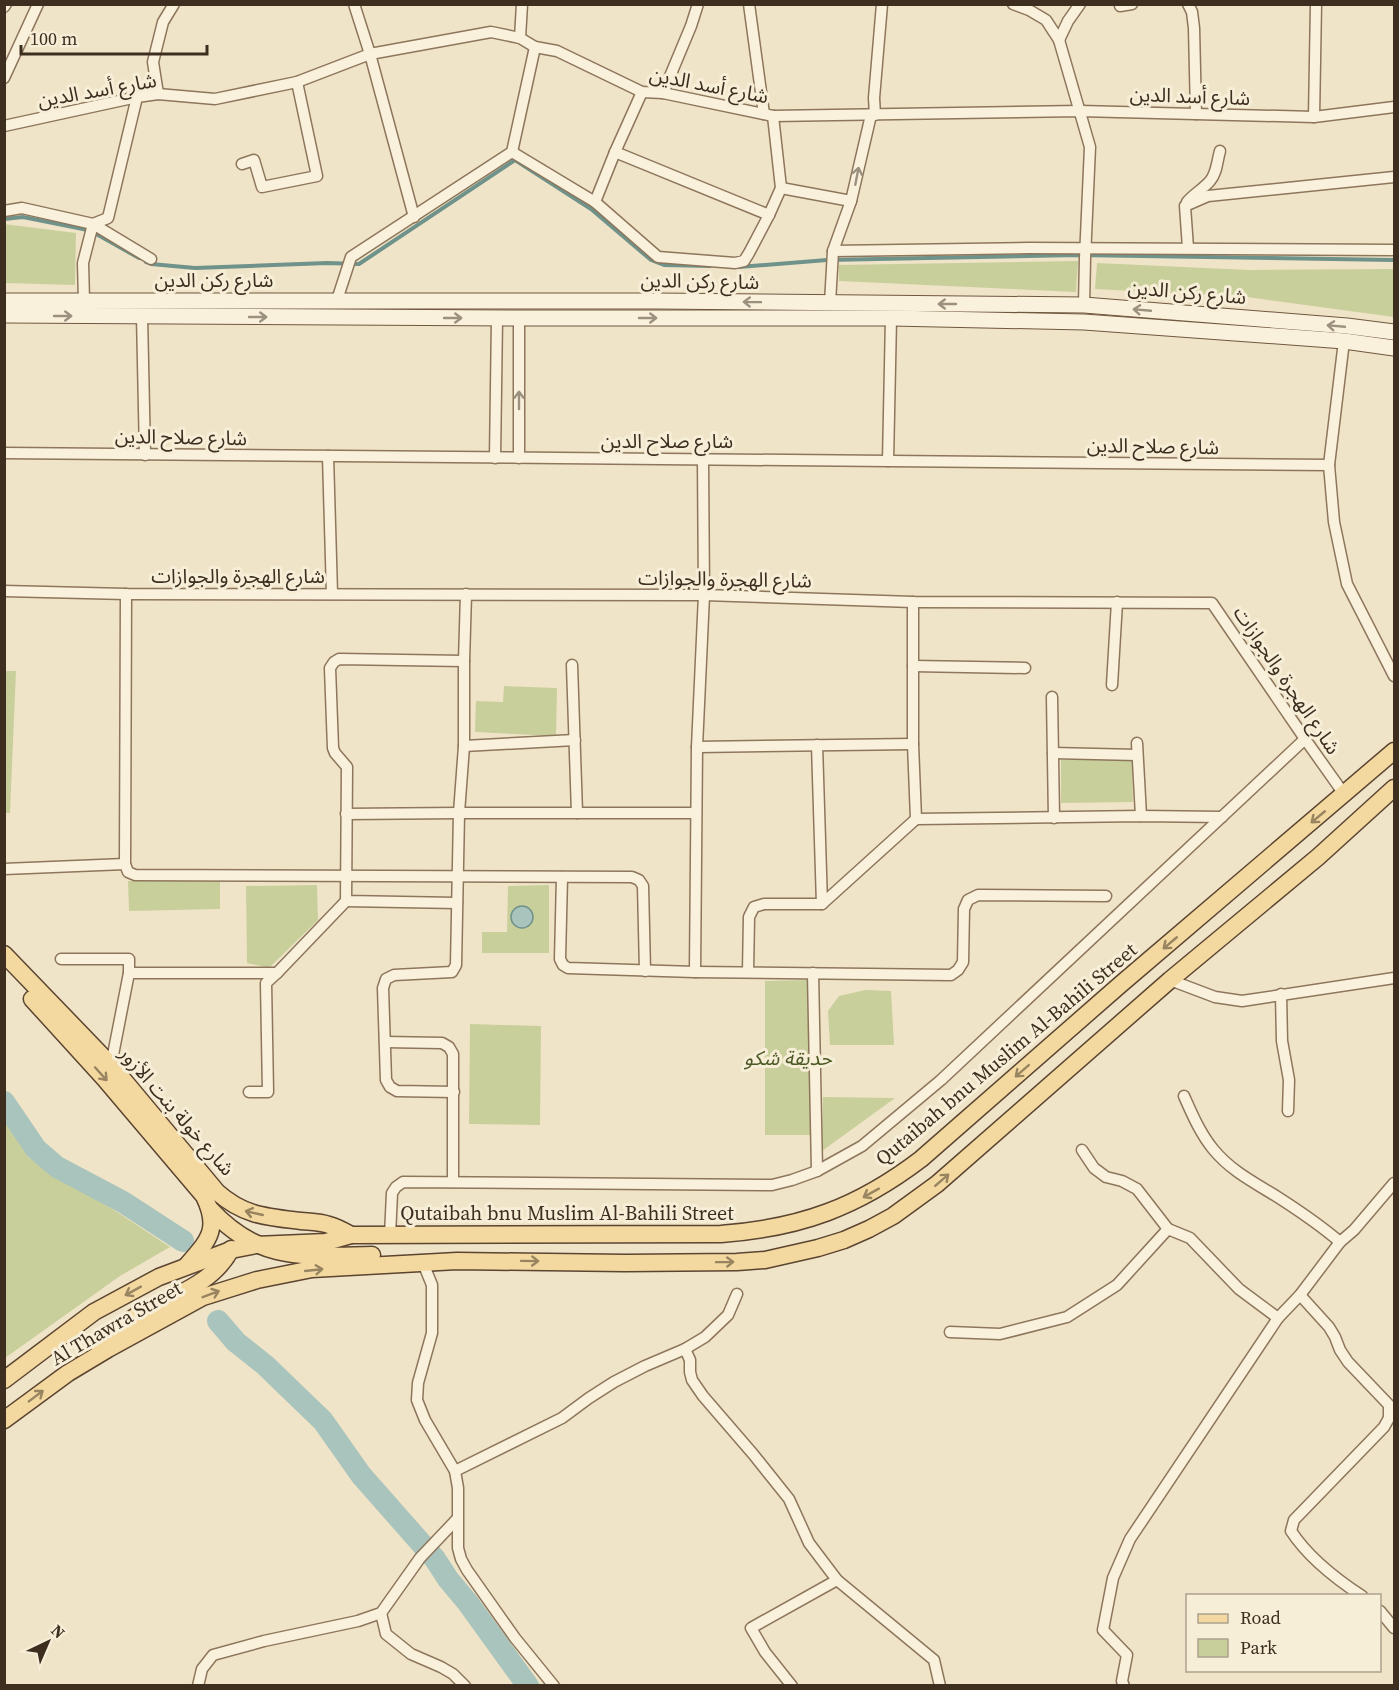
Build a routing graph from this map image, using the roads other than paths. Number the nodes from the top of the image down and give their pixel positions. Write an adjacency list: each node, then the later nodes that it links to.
1 (38, 4): 18 (street)
2 (174, 4): 22 (street)
3 (354, 4): 17 (street)
4 (522, 4): 14 (street)
5 (698, 4): 21 (street)
6 (749, 4): 27 (street)
7 (882, 4): 28 (street)
8 (1013, 4): 15 (street)
9 (1080, 4): 15 (street)
10 (1131, 4): 13 (street)
11 (1188, 4): 26 (street)
12 (1316, 4): 29 (street)
13 (1119, 6)
14 (520, 38): 16 (street, شارع أسد الدين); 17 (street, شارع أسد الدين)
15 (1059, 40): 25 (street)
16 (535, 47): 20 (street, شارع أسد الدين); 32 (street)
17 (370, 54): 19 (street, شارع أسد الدين); 42 (street)
18 (4, 78)
19 (297, 82): 22 (street, شارع أسد الدين); 34 (street)
20 (642, 92): 21 (street, شارع أسد الدين); 33 (street)
21 (663, 93): 27 (street, شارع أسد الدين)
22 (158, 94): 23 (street, شارع أسد الدين)
23 (137, 96): 30 (street, شارع أسد الدين); 43 (street)
24 (1395, 107): 29 (street, شارع أسد الدين)
25 (1080, 111): 26 (street, شارع أسد الدين); 28 (street, شارع أسد الدين); 47 (street)
26 (1196, 114): 29 (street, شارع أسد الدين)
27 (769, 115): 28 (street, شارع أسد الدين); 36 (street)
28 (873, 115): 37 (street, one-way to 28)
29 (1314, 117)
30 (4, 126)
31 (1220, 151): 39 (street)
32 (512, 152): 38 (street); 42 (street)
33 (615, 152): 38 (street); 41 (street)
34 (242, 164)
35 (1395, 177): 39 (street)
36 (781, 188): 37 (street); 41 (street)
37 (852, 201): 46 (street)
38 (595, 202): 41 (street)
39 (1185, 206): 44 (street)
40 (4, 212): 43 (street)
41 (769, 216)
42 (414, 217): 49 (street)
43 (93, 224): 48 (street); 51 (street)
44 (1188, 248): 45 (street); 47 (street)
45 (1395, 250)
46 (833, 251): 47 (street); 52 (street)
47 (1085, 253): 53 (street)
48 (152, 259)
49 (337, 300): 51 (main road, شارع ركن الدين); 52 (main road, شارع ركن الدين, one-way to 49)
50 (4, 301): 51 (main road, شارع ركن الدين)
51 (84, 301)
52 (830, 303): 53 (main road, شارع ركن الدين, one-way to 52)
53 (1084, 305): 59 (main road, شارع ركن الدين, one-way to 53)
54 (4, 315): 55 (main road, شارع ركن الدين, one-way to 55)
55 (142, 316): 56 (main road, شارع ركن الدين, one-way to 56); 63 (street)
56 (497, 318): 57 (main road, شارع ركن الدين); 65 (street)
57 (519, 318): 58 (main road, شارع ركن الدين, one-way to 58); 66 (street, one-way to 57)
58 (891, 318): 60 (main road, شارع ركن الدين); 68 (street)
59 (1395, 332)
60 (1344, 341): 61 (main road, شارع ركن الدين); 69 (street)
61 (1395, 348)
62 (4, 453): 63 (street, شارع صلاح الدين)
63 (145, 455): 64 (street, شارع صلاح الدين)
64 (328, 456): 65 (street, شارع صلاح الدين); 72 (street)
65 (495, 458): 66 (street, شارع صلاح الدين)
66 (519, 458): 67 (street, شارع صلاح الدين)
67 (703, 460): 68 (street, شارع صلاح الدين); 74 (street)
68 (888, 461): 69 (street, شارع صلاح الدين)
69 (1329, 465): 81 (street)
70 (4, 591): 71 (street, شارع الهجرة والجوازات)
71 (126, 594): 72 (street, شارع الهجرة والجوازات); 102 (street)
72 (332, 594): 73 (street, شارع الهجرة والجوازات)
73 (466, 594): 74 (street, شارع الهجرة والجوازات); 77 (street)
74 (704, 595): 75 (street, شارع الهجرة والجوازات); 89 (street)
75 (913, 602): 76 (street, شارع الهجرة والجوازات); 79 (street)
76 (1117, 602): 82 (street); 84 (street, شارع الهجرة والجوازات)
77 (464, 661): 88 (street); 97 (street)
78 (572, 665): 85 (street)
79 (913, 666): 80 (street); 86 (street)
80 (1025, 668)
81 (1395, 676)
82 (1112, 685)
83 (1052, 697): 91 (street)
84 (1305, 739): 93 (street, شارع الهجرة والجوازات); 99 (street)
85 (574, 740): 88 (street); 95 (street)
86 (913, 744): 87 (street); 101 (street)
87 (817, 745): 89 (street); 110 (street)
88 (464, 746): 94 (street)
89 (697, 747): 96 (street)
90 (1395, 751): 93 (main road, Qutaibah bnu Muslim Al-Bahili Street)
91 (1053, 753): 98 (street); 100 (street)
92 (1395, 788): 121 (main road)
93 (1344, 794): 138 (main road, Qutaibah bnu Muslim Al-Bahili Street, one-way to 138)
94 (459, 813): 95 (street); 97 (street); 105 (street)
95 (577, 813): 96 (street)
96 (696, 813): 115 (street)
97 (346, 814): 104 (street)
98 (1141, 816): 99 (street); 100 (street)
99 (1221, 817): 130 (street)
100 (1054, 818): 101 (street)
101 (916, 819): 110 (street)
102 (125, 864): 103 (street); 104 (street)
103 (4, 869)
104 (346, 876): 105 (street); 108 (street)
105 (458, 877): 106 (street); 109 (street)
106 (562, 877): 114 (street); 114 (street)
107 (1106, 896): 119 (street)
108 (346, 901): 109 (street); 118 (street)
109 (457, 903): 123 (street)
110 (822, 904): 116 (street)
111 (4, 954): 124 (main road, شارع خولة بنت الأزور)
112 (61, 959): 117 (street)
113 (4, 969): 134 (main road, شارع خولة بنت الأزور, one-way to 134)
114 (645, 970): 115 (street)
115 (694, 972): 116 (street)
116 (748, 972): 119 (street)
117 (129, 973): 118 (street); 124 (street)
118 (277, 973): 125 (street)
119 (813, 973): 130 (street)
120 (1395, 978): 122 (street)
121 (1170, 980): 122 (street); 142 (main road, one-way to 121)
122 (1281, 994): 128 (street)
123 (385, 1042): 126 (street); 126 (street)
124 (111, 1065): 133 (main road, شارع خولة بنت الأزور)
125 (249, 1092)
126 (454, 1092): 131 (street)
127 (1184, 1096): 139 (street)
128 (1288, 1111)
129 (1082, 1150): 135 (street)
130 (817, 1171): 131 (street)
131 (453, 1182): 138 (street)
132 (1395, 1183): 139 (street)
133 (228, 1202): 136 (main road); 137 (main road, شارع خولة بنت الأزور, one-way to 133)
134 (210, 1209): 136 (main road, شارع خولة بنت الأزور); 144 (main road)
135 (1168, 1229): 147 (street); 148 (street)
136 (235, 1233): 140 (main road, شارع خولة بنت الأزور); 141 (main road)
137 (351, 1235): 138 (main road, Qutaibah bnu Muslim Al-Bahili Street); 140 (main road, Qutaibah bnu Muslim Al-Bahili Street)
138 (390, 1235)
139 (1340, 1242): 146 (street)
140 (256, 1245): 141 (main road, Al Thawra Street); 142 (main road)
141 (231, 1250): 144 (main road, Al Thawra Street); 150 (main road)
142 (502, 1261): 143 (main road)
143 (423, 1263): 150 (main road, Al Thawra Street, one-way to 143); 154 (street)
144 (186, 1267): 151 (main road, Al Thawra Street, one-way to 151)
145 (737, 1294): 149 (street)
146 (1300, 1295): 147 (street); 152 (street)
147 (1278, 1318): 166 (street)
148 (950, 1332)
149 (685, 1349): 154 (street); 156 (street)
150 (68, 1373): 153 (main road, Al Thawra Street, one-way to 150)
151 (4, 1380)
152 (1392, 1405): 157 (street)
153 (4, 1420)
154 (455, 1470): 155 (street)
155 (457, 1519): 159 (street); 163 (street)
156 (837, 1580): 164 (street); 165 (street)
157 (1359, 1594)
158 (1381, 1612): 160 (street)
159 (381, 1613): 161 (street); 162 (street)
160 (1395, 1628)
161 (198, 1686)
162 (465, 1686)
163 (554, 1686)
164 (792, 1686)
165 (940, 1686)
166 (1124, 1686)

